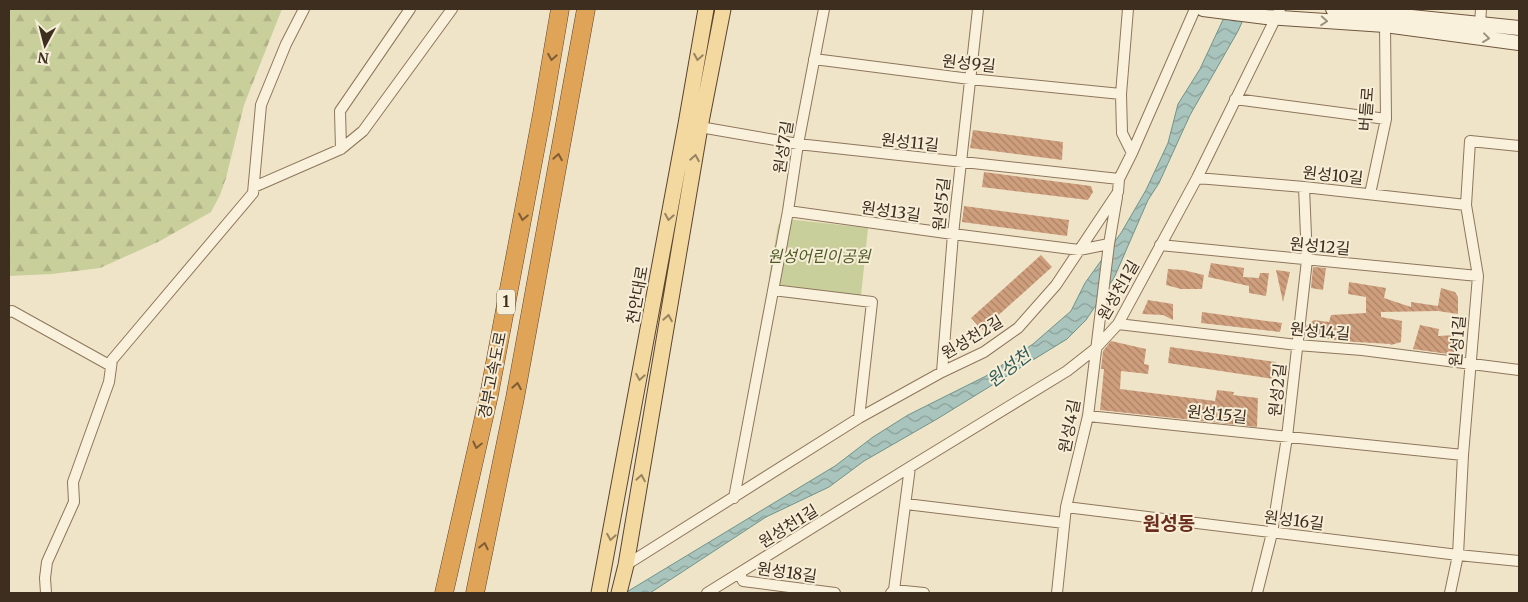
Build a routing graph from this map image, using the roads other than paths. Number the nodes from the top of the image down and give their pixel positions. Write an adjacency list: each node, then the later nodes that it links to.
1 (304, 9): 34 (street)
2 (410, 9): 29 (street)
3 (452, 9): 29 (street)
4 (560, 9): 73 (highway, 경부고속도로 / 1, one-way to 73)
5 (586, 9): 74 (highway, 경부고속도로 / 1, one-way to 5)
6 (706, 9): 69 (main road, 천안대로, one-way to 69)
7 (723, 9): 26 (main road, 천안대로)
8 (824, 9): 21 (street, 원성7길)
9 (978, 9): 22 (street, 원성5길)
10 (1128, 9): 23 (street)
11 (1195, 9): 30 (street, 원성천2길)
12 (1203, 9): 16 (street)
13 (1333, 9): 15 (street)
14 (1481, 9): 17 (street)
15 (1408, 12): 17 (street)
16 (1274, 14): 18 (street, one-way to 18); 24 (street, 원성천1길)
17 (1480, 24): 19 (street)
18 (1385, 25): 20 (street, one-way to 20); 25 (street, 버들로)
19 (1519, 28)
20 (1519, 43)
21 (814, 60): 22 (street, 원성9길); 27 (street, 원성7길)
22 (970, 79): 23 (street, 원성9길); 31 (street, 원성5길)
23 (1121, 94): 30 (street)
24 (1235, 99): 25 (street); 32 (street, 원성천1길)
25 (1386, 120): 37 (street, 버들로)
26 (700, 127): 27 (street, 원성11길); 67 (main road, 천안대로, one-way to 26)
27 (798, 144): 31 (street, 원성11길); 39 (street, 원성7길)
28 (1519, 146): 38 (street, 원성1길)
29 (340, 150): 34 (street)
30 (1132, 154): 33 (street, 원성천2길)
31 (961, 162): 33 (street, 원성11길); 40 (street, 원성5길)
32 (1197, 178): 35 (street, 원성10길); 42 (street, 원성천1길)
33 (1119, 179): 36 (street, 원성천2길)
34 (254, 187): 52 (street)
35 (1304, 187): 37 (street, 원성10길); 44 (street, 원성2길)
36 (1118, 192): 41 (street, 원성4길); 43 (street, 원성천2길)
37 (1370, 194): 38 (street, 원성10길)
38 (1466, 205): 45 (street, 원성1길)
39 (788, 211): 40 (street, 원성13길); 46 (street, 원성7길)
40 (953, 234): 43 (street, 원성13길); 54 (street, 원성5길)
41 (1109, 244): 43 (street, 원성13길); 50 (street, 원성4길)
42 (1160, 245): 44 (street, 원성12길); 48 (street, 원성천1길)
43 (1079, 250): 54 (street, 원성천2길)
44 (1307, 260): 45 (street, 원성12길); 49 (street, 원성2길)
45 (1478, 276): 51 (street, 원성1길)
46 (773, 290): 56 (street); 60 (street, 원성7길)
47 (9, 312): 52 (street)
48 (1118, 324): 49 (street, 원성14길); 50 (street, 원성천1길)
49 (1297, 344): 51 (street, 원성14길); 57 (street, 원성2길)
50 (1095, 349): 55 (street, 원성4길); 59 (street, 원성천1길)
51 (1470, 364): 53 (street, 원성14길); 58 (street, 원성1길)
52 (112, 366): 72 (street)
53 (1519, 370)
54 (942, 372): 56 (street, 원성천2길)
55 (1088, 416): 57 (street, 원성15길); 62 (street, 원성4길)
56 (859, 418): 60 (street, 원성천2길)
57 (1287, 437): 58 (street, 원성15길); 64 (street, 원성2길)
58 (1462, 455): 65 (street, 원성1길)
59 (910, 467): 61 (street); 68 (street, 원성천1길)
60 (734, 498): 67 (street, 원성천2길)
61 (906, 504): 63 (street); 70 (street)
62 (1066, 507): 63 (street, 원성4길); 64 (street, 원성16길)
63 (1064, 523): 78 (street, 원성4길)
64 (1272, 533): 65 (street, 원성16길); 79 (street, 원성2길)
65 (1458, 555): 66 (street, 원성16길); 80 (street, 원성1길)
66 (1519, 560)
67 (624, 571): 75 (main road, 천안대로)
68 (740, 574): 71 (street, 원성천1길); 76 (street, 원성18길)
69 (600, 591)
70 (892, 591): 77 (street)
71 (710, 592)
72 (46, 593)
73 (444, 593)
74 (474, 593)
75 (619, 593)
76 (835, 593)
77 (924, 593)
78 (1057, 593)
79 (1257, 593)
80 (1450, 593)

